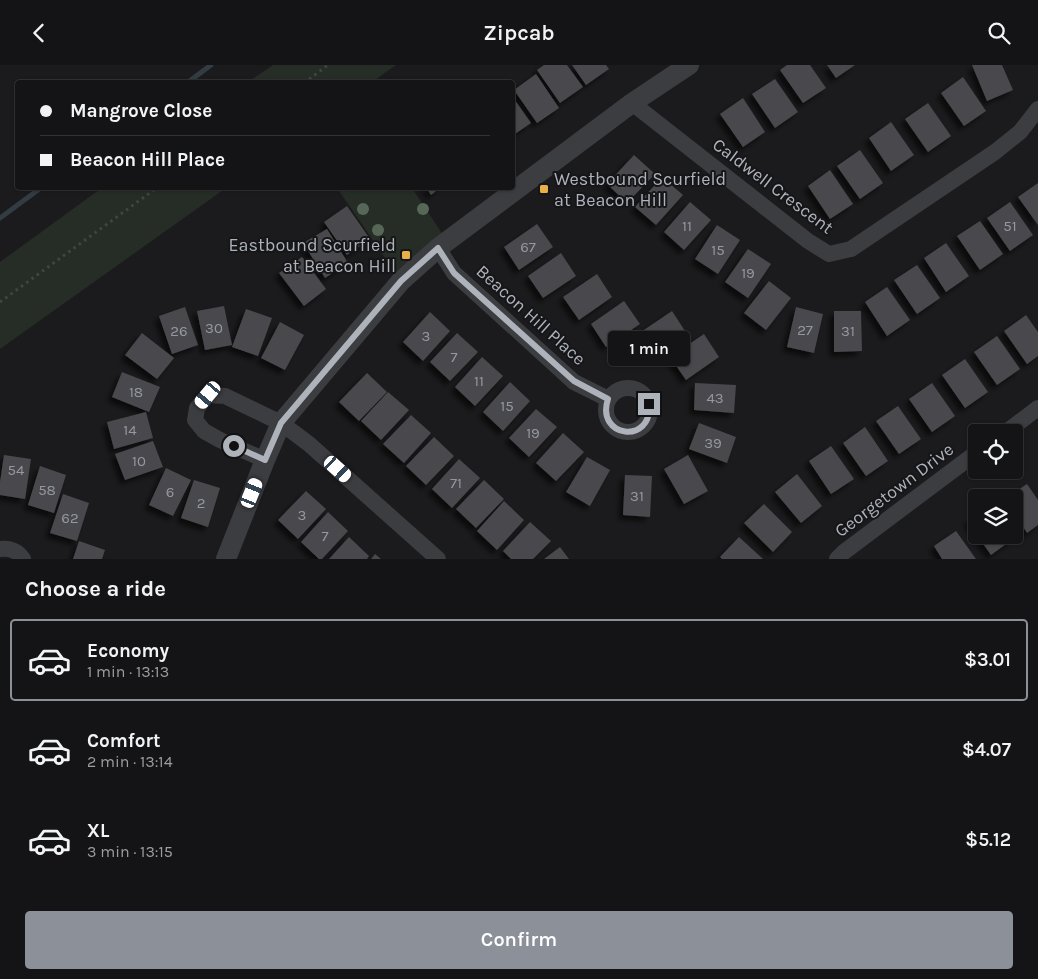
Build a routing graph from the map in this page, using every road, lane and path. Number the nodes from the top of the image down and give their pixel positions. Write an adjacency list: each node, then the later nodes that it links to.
1 (328, 65): 3 (path)
2 (689, 65): 4 (street)
3 (308, 80)
4 (632, 103): 5 (street, Caldwell Crescent); 7 (street)
5 (1038, 109)
6 (154, 190): 8 (path)
7 (438, 248): 9 (street, Beacon Hill Place); 11 (street)
8 (0, 302)
9 (608, 399)
10 (1038, 408): 12 (street)
11 (281, 423): 14 (street); 14 (street); 18 (street)
12 (1017, 424)
13 (968, 459): 19 (street, Georgetown Drive)
14 (265, 460): 17 (street)
15 (0, 549): 16 (street)
16 (23, 559)
17 (226, 559)
18 (438, 559)
19 (837, 559)

